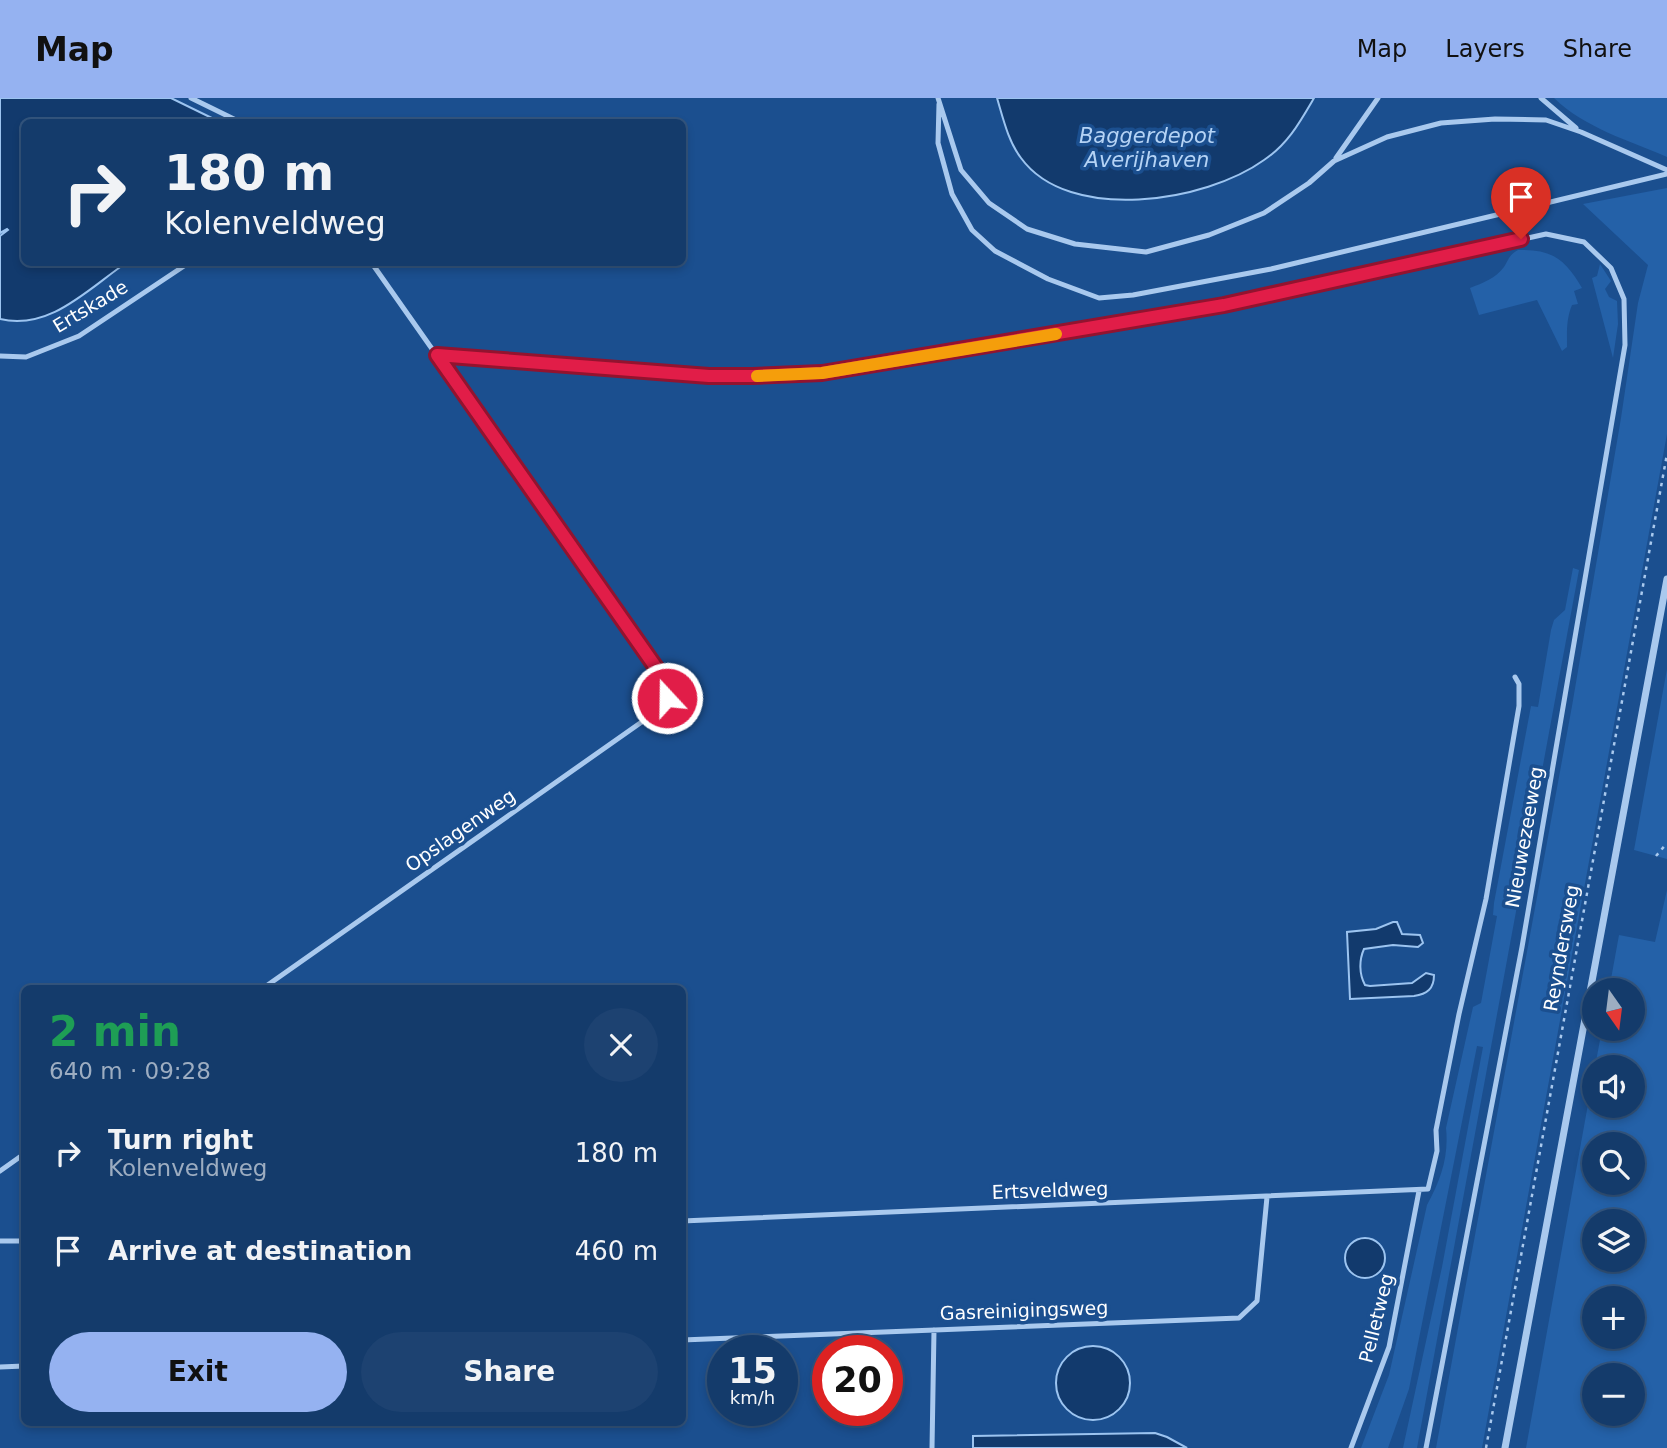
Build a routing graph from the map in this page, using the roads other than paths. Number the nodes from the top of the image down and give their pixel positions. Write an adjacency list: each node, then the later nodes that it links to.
1 (191, 98): 5 (lane)
2 (1378, 98): 7 (lane)
3 (1541, 98): 6 (lane)
4 (939, 101): 7 (lane); 8 (lane)
5 (234, 119)
6 (1581, 132): 7 (lane); 8 (lane)
7 (1334, 161)
8 (1667, 172)
9 (184, 266): 12 (lane, Ertskade)
10 (374, 266): 11 (lane)
11 (437, 355): 15 (lane, Opslagenweg); 29 (lane, Nieuwezeeweg)
12 (0, 356)
13 (1667, 579): 30 (street, Reyndersweg)
14 (1515, 677): 18 (lane, Pelletweg)
15 (267, 985)
16 (21, 1156): 17 (lane)
17 (0, 1171)
18 (1419, 1191): 19 (lane, Ertsveldweg); 28 (lane, Pelletweg)
19 (1267, 1197): 20 (lane, Ertsveldweg); 23 (lane, Gasreinigingsweg)
20 (686, 1221)
21 (0, 1241): 22 (lane)
22 (21, 1241)
23 (934, 1330): 24 (lane, Gasreinigingsweg); 27 (lane)
24 (686, 1340)
25 (21, 1366): 26 (lane)
26 (0, 1367)
27 (932, 1448)
28 (1351, 1448)
29 (1426, 1448)
30 (1505, 1448)

